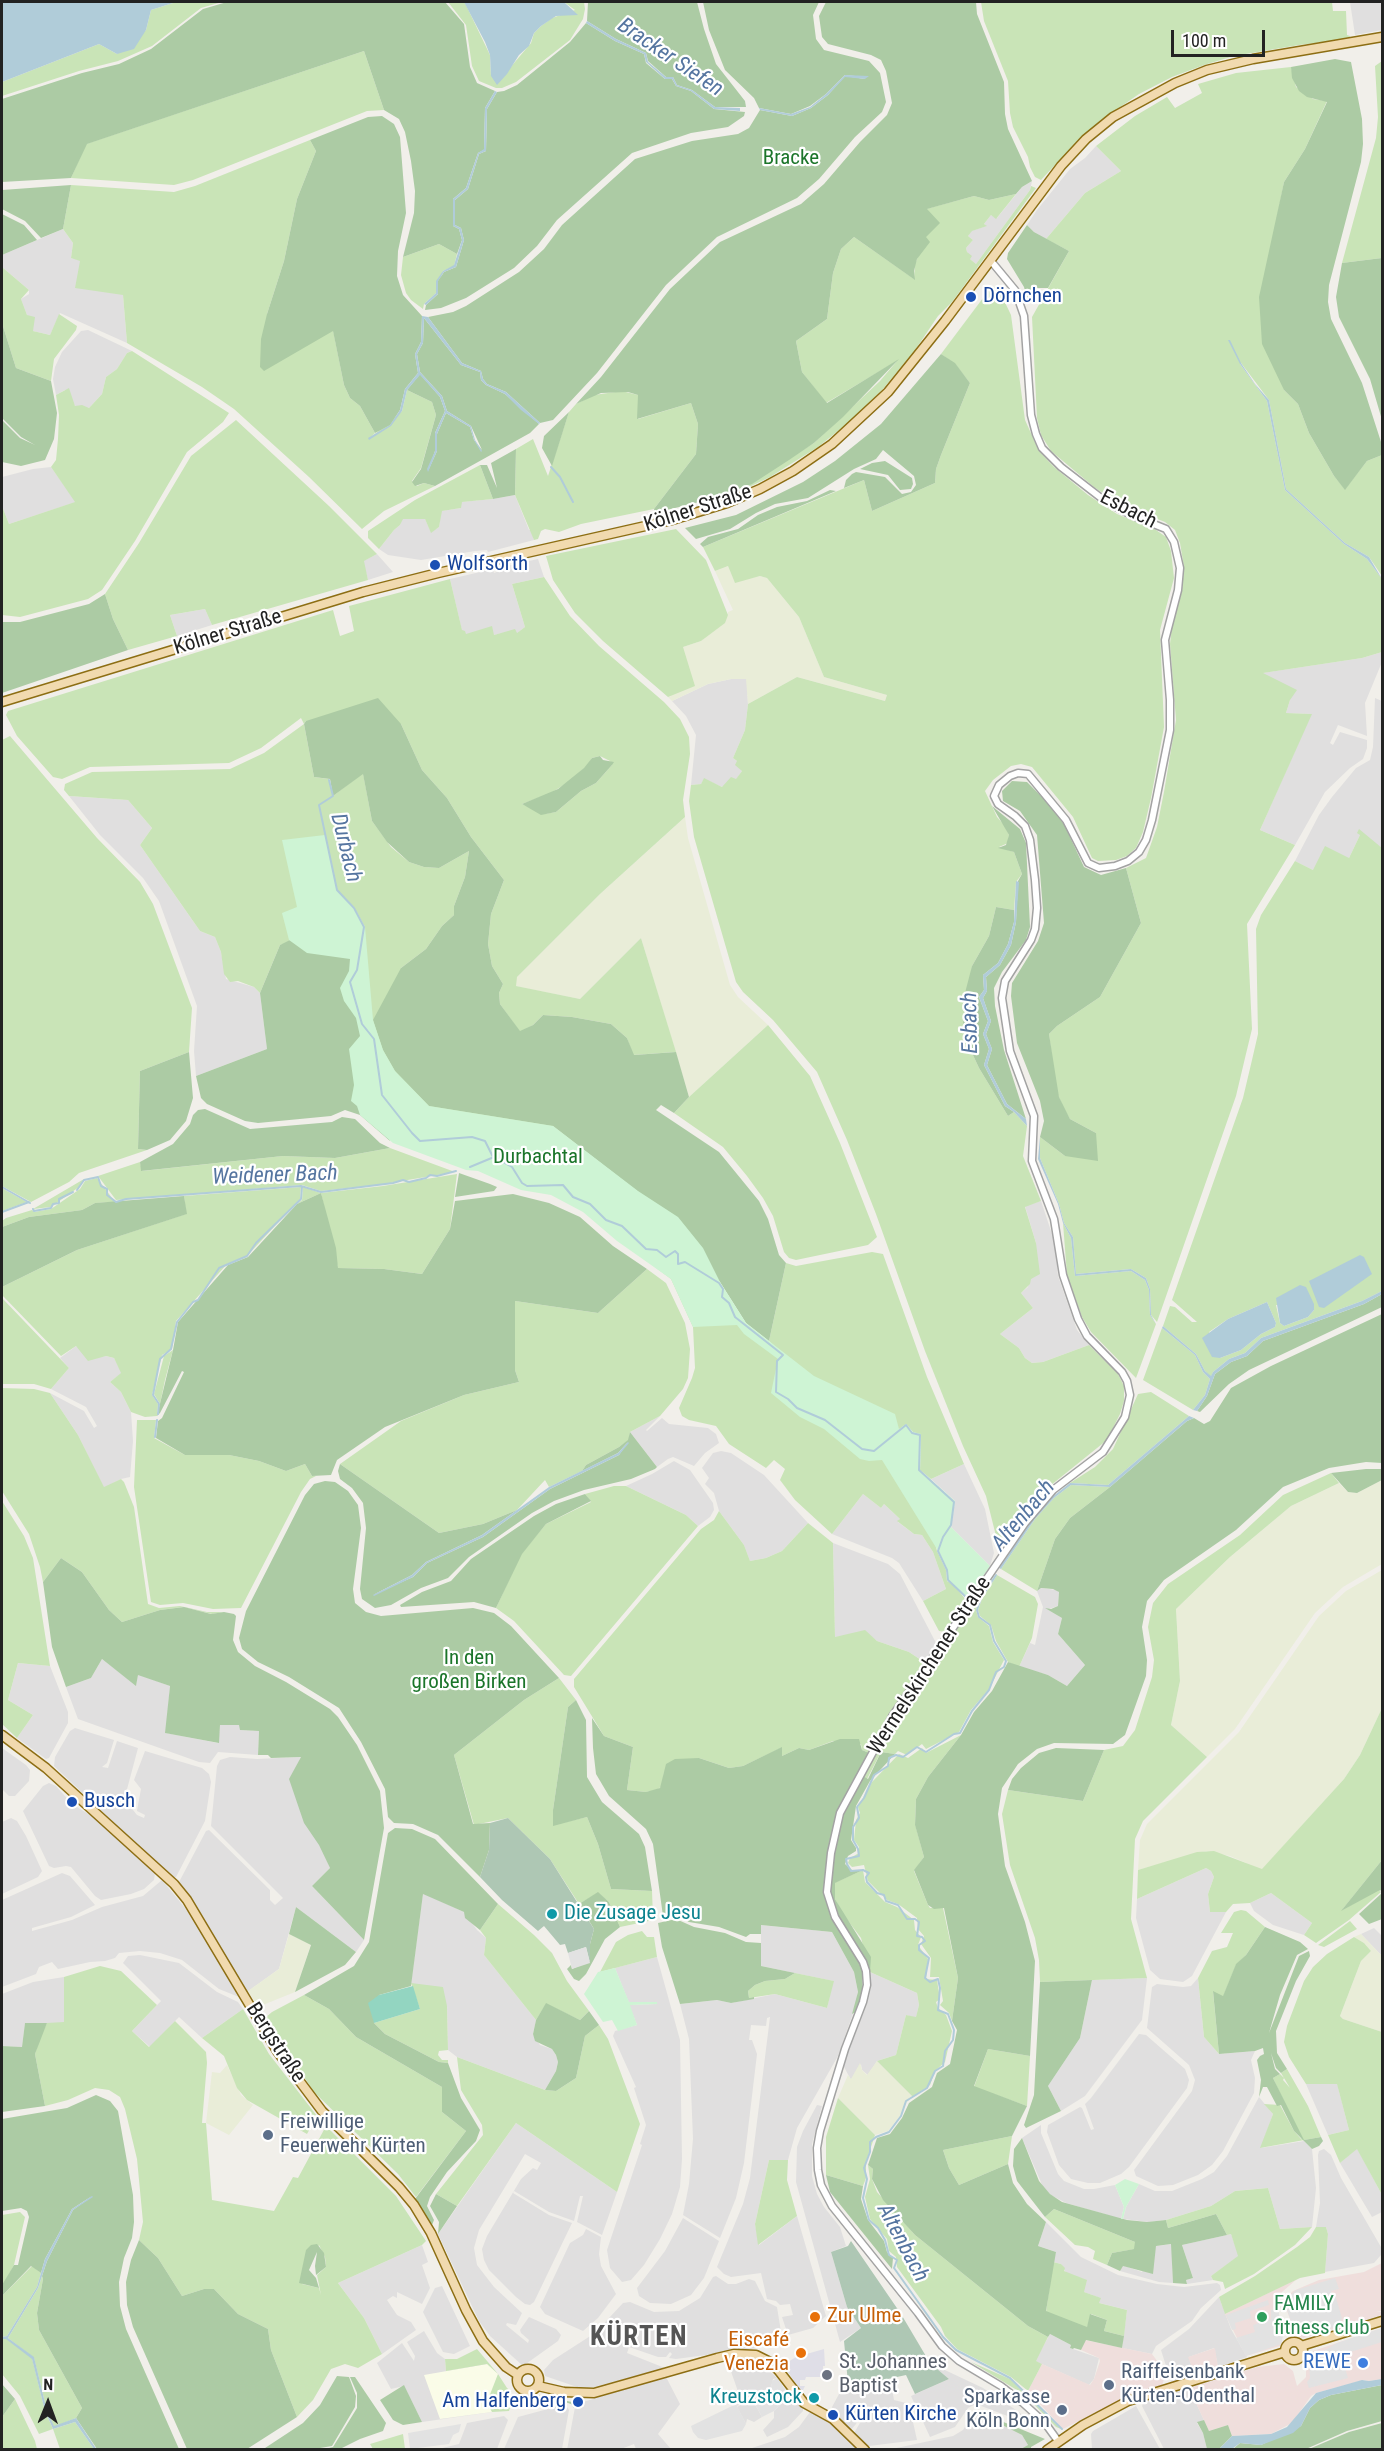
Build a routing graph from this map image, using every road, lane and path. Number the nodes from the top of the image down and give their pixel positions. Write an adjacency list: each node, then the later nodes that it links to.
1 (1383, 37): 2 (main road, Kölner Straße)
2 (991, 261): 3 (main road, Kölner Straße); 4 (street, Esbach)
3 (2, 702)
4 (1130, 1395): 11 (street, Wermelskirchener Straße)
5 (2, 1735): 9 (main road, Bergstraße)
6 (1383, 2321): 7 (main road)
7 (1301, 2346): 8 (main road); 8 (main road)
8 (1285, 2352): 11 (main road)
9 (518, 2375): 10 (main road, Bergstraße); 10 (main road, Bergstraße)
10 (538, 2386): 12 (main road, Bergstraße)
11 (1058, 2441): 13 (main road)
12 (865, 2450)
13 (1047, 2450)

